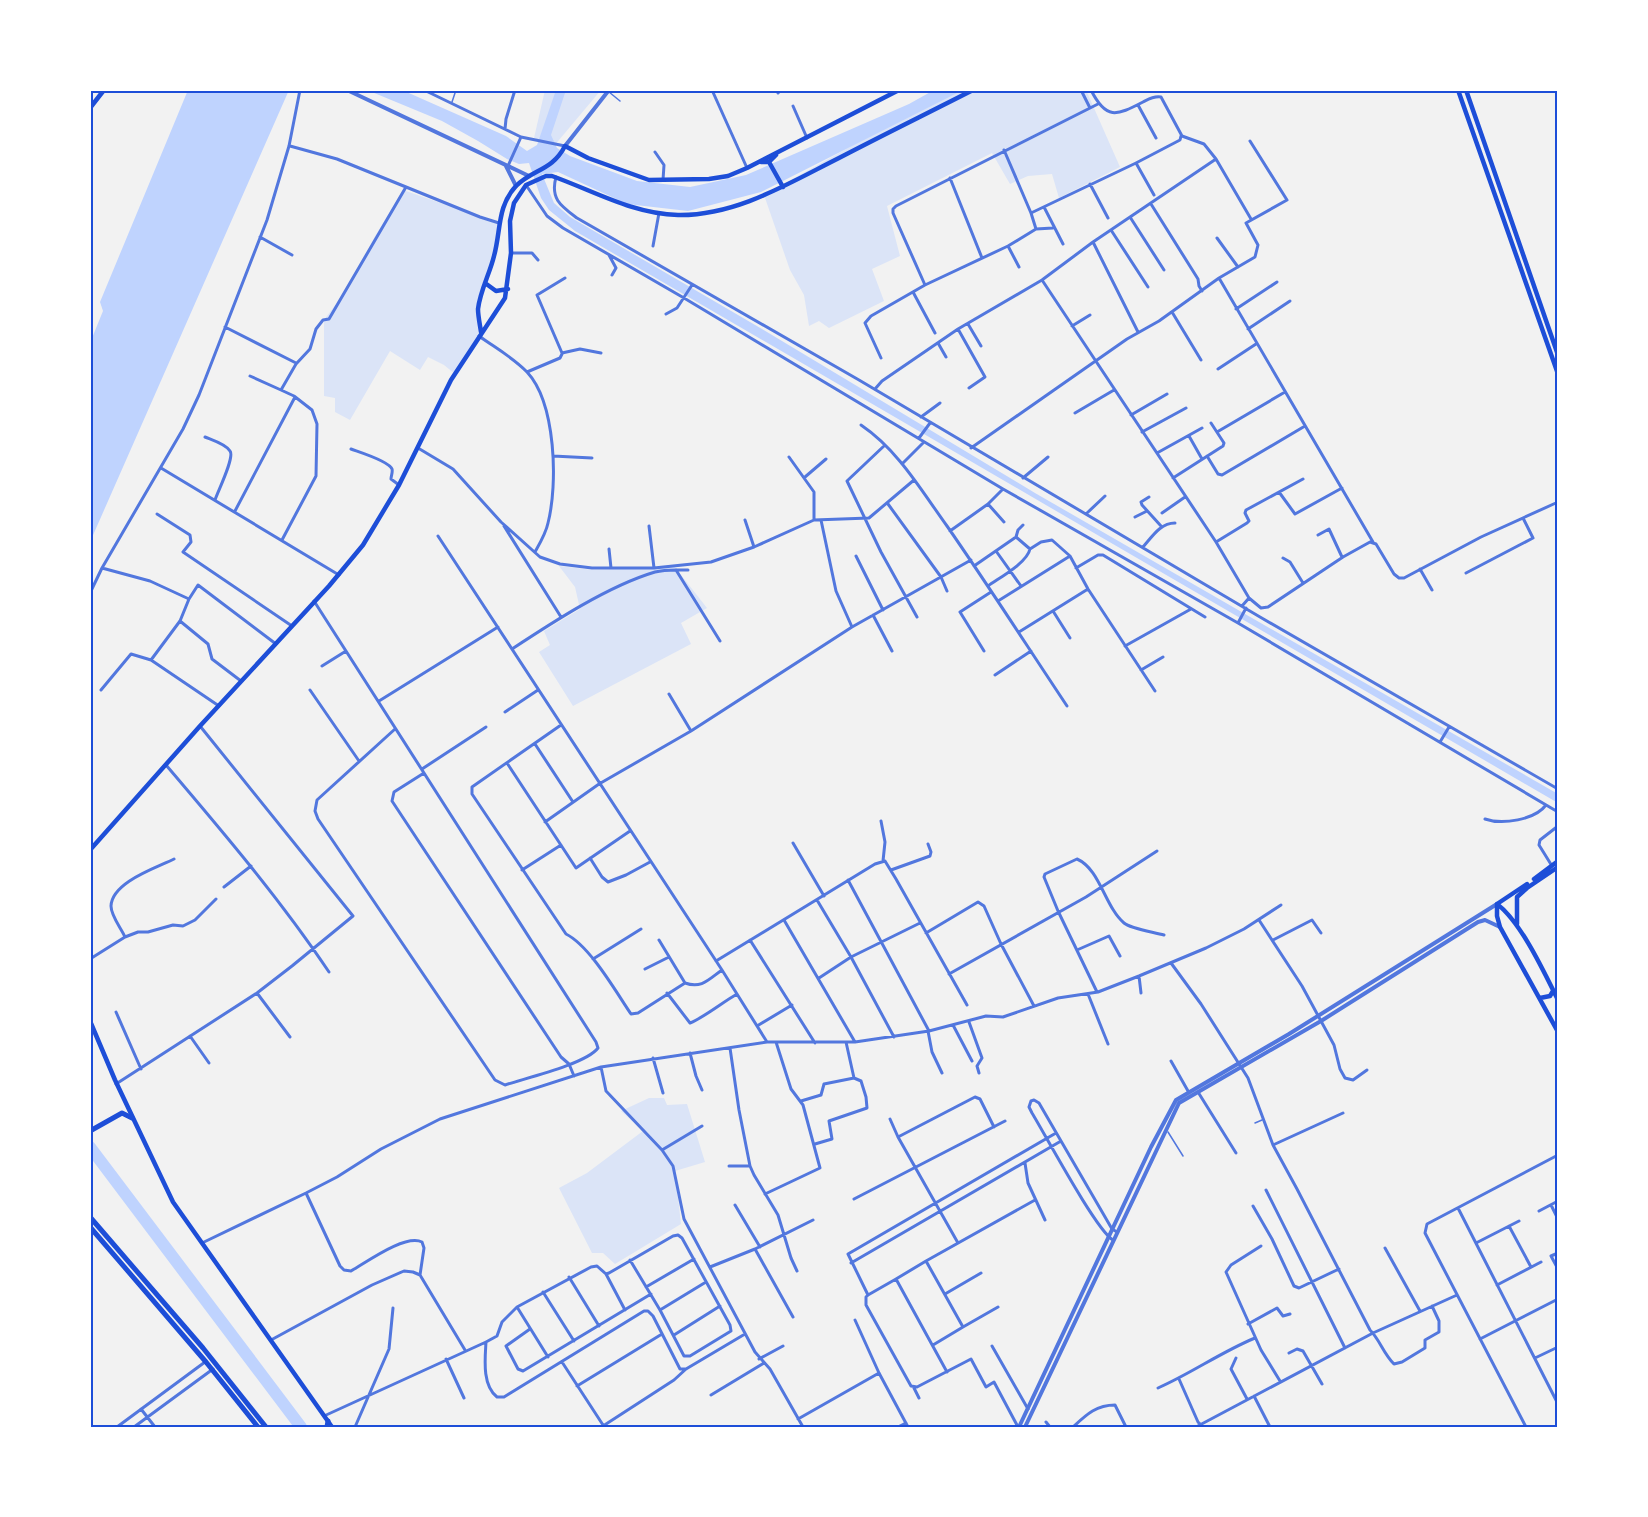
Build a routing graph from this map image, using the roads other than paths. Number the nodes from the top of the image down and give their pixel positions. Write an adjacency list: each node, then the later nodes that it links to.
1 (104, 90): 18 (main road)
2 (300, 90): 28 (street)
3 (347, 90): 36 (street)
4 (424, 90): 16 (street)
5 (515, 90): 22 (street)
6 (712, 90): 38 (street)
7 (899, 90): 25 (main road)
8 (973, 90): 45 (main road)
9 (1081, 90): 21 (street)
10 (1091, 90): 17 (street)
11 (1458, 90): 113 (main road)
12 (1466, 90): 105 (main road)
13 (609, 91): 15 (lane); 29 (street)
14 (455, 93): 16 (lane)
15 (620, 101)
16 (451, 103): 22 (street)
17 (1098, 104): 19 (street); 21 (street)
18 (91, 105)
19 (1138, 105): 23 (street); 26 (street)
20 (793, 106): 25 (street)
21 (1090, 108): 31 (street)
22 (505, 129): 24 (street)
23 (1182, 136): 33 (street); 35 (street)
24 (521, 137): 29 (street); 36 (street)
25 (807, 138): 30 (main road)
26 (1156, 138)
27 (1251, 141): 55 (street)
28 (289, 146): 47 (street); 60 (street)
29 (563, 147): 39 (main road); 42 (main road)
30 (781, 150): 34 (main road); 37 (main road)
31 (1004, 150): 41 (street); 52 (street)
32 (655, 152): 42 (street)
33 (1216, 159): 49 (street); 55 (street)
34 (770, 163): 37 (main road); 45 (main road)
35 (1136, 163): 43 (street); 48 (street)
36 (508, 164): 39 (street); 46 (street)
37 (755, 164): 38 (main road)
38 (747, 168): 42 (main road)
39 (531, 177): 40 (main road); 44 (main road); 46 (main road)
40 (556, 177): 51 (main road); 80 (street)
41 (950, 178): 69 (street); 81 (street)
42 (663, 180)
43 (1090, 184): 50 (street); 54 (street)
44 (526, 185): 66 (main road); 68 (street)
45 (782, 185): 51 (main road)
46 (516, 186): 56 (main road)
47 (406, 187): 56 (street); 110 (street)
48 (1154, 195)
49 (1150, 204): 53 (street); 84 (street)
50 (1044, 207): 52 (street); 57 (street)
51 (659, 213): 64 (street)
52 (1031, 213): 58 (street)
53 (1130, 217): 59 (street); 73 (street)
54 (1108, 218)
55 (1251, 219): 72 (street)
56 (499, 223): 79 (main road)
57 (1053, 228): 58 (street); 63 (street)
58 (1036, 229): 65 (street)
59 (1111, 230): 62 (street); 82 (street)
60 (260, 237): 67 (street); 94 (street)
61 (1217, 237): 72 (street)
62 (1093, 242): 77 (street); 98 (street)
63 (1063, 244)
64 (653, 246)
65 (1008, 246): 69 (street); 71 (street)
66 (511, 253): 70 (street); 83 (main road)
67 (292, 255)
68 (609, 255): 74 (street); 86 (street)
69 (982, 258): 81 (street)
70 (538, 260)
71 (1019, 267)
72 (1238, 267): 76 (street)
73 (1164, 270)
74 (612, 275)
75 (565, 278): 103 (street)
76 (1219, 278): 84 (street); 88 (street)
77 (1042, 280): 92 (street); 93 (street)
78 (1277, 282): 88 (street)
79 (485, 283): 83 (main road); 99 (main road)
80 (692, 285): 86 (street); 116 (street)
81 (925, 285): 85 (street)
82 (1148, 287)
83 (507, 289): 99 (main road)
84 (1202, 291): 89 (street)
85 (913, 292): 97 (street); 107 (street)
86 (685, 297): 90 (street); 136 (street)
87 (1290, 301): 96 (street)
88 (1236, 309): 96 (street)
89 (1172, 312): 98 (street); 108 (street)
90 (666, 314)
91 (1090, 315): 93 (street)
92 (968, 324): 95 (street); 102 (street)
93 (1072, 326): 109 (street)
94 (225, 327): 110 (street); 151 (street)
95 (958, 329): 100 (street); 115 (street)
96 (1248, 329): 101 (street)
97 (935, 333)
98 (1138, 333): 109 (street)
99 (480, 334): 112 (street); 139 (main road)
100 (938, 343): 106 (street); 116 (street)
101 (1256, 344): 111 (street); 119 (street)
102 (981, 346)
103 (562, 353): 104 (street); 112 (street)
104 (601, 353)
105 (1558, 355)
106 (946, 357)
107 (881, 358)
108 (1201, 360)
109 (1095, 361): 118 (street); 140 (street)
110 (296, 364): 117 (street)
111 (1218, 369)
112 (527, 372): 143 (street)
113 (1558, 374)
114 (250, 376): 117 (street)
115 (969, 388)
116 (875, 389): 126 (street)
117 (281, 390): 121 (street)
118 (1114, 390): 124 (street); 125 (street)
119 (1285, 392): 130 (street); 133 (street)
120 (1167, 394): 125 (street)
121 (295, 397): 168 (street); 189 (street)
122 (940, 402): 126 (street)
123 (1186, 408): 132 (street)
124 (1075, 412)
125 (1131, 415): 132 (street)
126 (921, 417): 129 (street)
127 (1211, 423): 133 (street)
128 (861, 425): 138 (street)
129 (929, 425): 136 (street); 140 (street)
130 (1305, 426): 144 (street); 158 (street)
131 (1202, 428): 134 (street)
132 (1142, 432): 142 (street)
133 (1217, 432): 144 (street)
134 (1189, 436): 142 (street); 149 (street)
135 (205, 437): 164 (street)
136 (919, 439): 137 (street)
137 (924, 441): 150 (street); 159 (street)
138 (885, 445): 150 (street); 177 (street)
139 (418, 448): 157 (main road); 179 (street)
140 (971, 448): 153 (street)
141 (351, 449): 157 (street)
142 (1157, 453): 154 (street)
143 (553, 456): 147 (street); 196 (street)
144 (1207, 456): 149 (street)
145 (789, 457): 152 (street)
146 (1048, 457): 153 (street)
147 (592, 458)
148 (826, 459): 152 (street)
149 (1202, 459): 154 (street)
150 (902, 464): 156 (street)
151 (161, 468): 164 (street); 204 (street)
152 (805, 477): 178 (street)
153 (1023, 478): 172 (street)
154 (1173, 478): 163 (street)
155 (1303, 479): 160 (street)
156 (914, 480): 166 (street); 185 (street)
157 (399, 485): 213 (main road)
158 (1342, 488): 160 (street); 191 (street)
159 (1003, 489): 167 (street); 239 (street)
160 (1279, 492): 190 (street)
161 (1105, 496): 172 (street)
162 (1149, 497): 169 (street)
163 (1185, 497): 170 (street); 190 (street)
164 (215, 500): 168 (street)
165 (1558, 502): 174 (street)
166 (888, 504): 177 (street); 214 (street)
167 (988, 504): 180 (street); 185 (street)
168 (235, 511): 189 (street)
169 (1147, 511): 173 (street); 184 (street)
170 (1162, 513)
171 (157, 514): 240 (street)
172 (1086, 514): 192 (street)
173 (1135, 517)
174 (1523, 518): 208 (street); 212 (street)
175 (745, 519): 193 (street)
176 (821, 519): 177 (street); 178 (street); 242 (street)
177 (865, 519): 223 (street)
178 (814, 520): 193 (street)
179 (501, 522): 196 (street); 234 (street)
180 (1004, 522)
181 (1175, 523): 184 (street)
182 (649, 525): 206 (street)
183 (1023, 525): 188 (street)
184 (1161, 526): 192 (street)
185 (950, 531): 202 (street)
186 (1318, 535): 200 (street)
187 (438, 536): 241 (street)
188 (1016, 537): 195 (street); 197 (street)
189 (282, 540): 213 (street)
190 (1216, 542): 224 (street)
191 (1373, 542): 200 (street); 208 (street)
192 (1143, 547): 230 (street)
193 (754, 548): 206 (street)
194 (609, 549): 205 (street)
195 (1030, 549): 199 (street); 211 (street)
196 (535, 552): 205 (street)
197 (996, 552): 203 (street); 211 (street)
198 (856, 556): 231 (street)
199 (1070, 556): 207 (street); 217 (street)
200 (1343, 557): 215 (street)
201 (1283, 558): 215 (street)
202 (971, 560): 203 (street); 214 (street)
203 (974, 566): 216 (street)
204 (102, 568): 222 (street); 225 (street)
205 (611, 568): 206 (street)
206 (654, 568)
207 (1077, 568): 218 (street); 229 (street)
208 (1420, 569): 219 (street)
209 (676, 570): 210 (street); 234 (street); 245 (street)
210 (688, 570)
211 (1009, 572): 216 (street); 217 (street)
212 (1466, 573)
213 (339, 574): 226 (main road)
214 (941, 577): 220 (street); 223 (street)
215 (1303, 583): 228 (street)
216 (988, 586): 221 (street)
217 (1021, 586): 227 (street)
218 (1088, 589): 232 (street); 247 (street)
219 (1432, 590)
220 (947, 591)
221 (991, 592): 227 (street); 251 (street)
222 (90, 593)
223 (905, 596): 231 (street); 235 (street)
224 (1249, 598): 228 (street); 230 (street)
225 (189, 599): 238 (street); 246 (street)
226 (314, 601): 240 (main road); 249 (street)
227 (998, 602): 243 (street)
228 (1261, 608): 236 (street)
229 (1191, 609): 237 (street); 247 (street)
230 (1244, 609): 236 (street); 239 (street)
231 (883, 610): 233 (street)
232 (1053, 611): 243 (street); 244 (street)
233 (873, 615): 242 (street); 250 (street)
234 (561, 617): 248 (street)
235 (917, 617)
236 (1260, 617): 271 (street)
237 (1205, 618)
238 (180, 621): 254 (street); 258 (street)
239 (1239, 622): 274 (street)
240 (292, 626): 246 (main road)
241 (498, 627): 248 (street); 264 (street)
242 (852, 627): 273 (street)
243 (1018, 632): 252 (street)
244 (1070, 638)
245 (720, 641)
246 (276, 644): 258 (main road)
247 (1125, 646): 256 (street)
248 (512, 649): 261 (street)
249 (346, 651): 255 (street); 264 (street)
250 (892, 651)
251 (984, 651)
252 (1031, 651): 257 (street); 266 (street)
253 (1162, 657): 256 (street)
254 (151, 660): 259 (street); 265 (street)
255 (322, 666)
256 (1141, 670): 262 (street)
257 (995, 675)
258 (242, 681): 265 (main road)
259 (101, 690)
260 (310, 690): 276 (street)
261 (538, 690): 267 (street); 268 (street)
262 (1155, 691)
263 (669, 694): 273 (street)
264 (379, 701): 272 (street)
265 (219, 706): 269 (main road)
266 (1067, 706)
267 (505, 712)
268 (562, 725): 275 (street); 280 (street)
269 (200, 726): 278 (main road); 328 (street)
270 (486, 727): 279 (street)
271 (1449, 728): 274 (street); 281 (street)
272 (396, 729): 276 (street); 279 (street)
273 (691, 731): 280 (street)
274 (1441, 740): 283 (street)
275 (535, 744): 277 (street); 282 (street)
276 (359, 761): 380 (street)
277 (507, 763): 287 (street); 302 (street)
278 (166, 765): 293 (main road); 300 (street)
279 (423, 771): 380 (street); 380 (street)
280 (599, 784): 282 (street); 289 (street)
281 (1558, 789)
282 (573, 802): 287 (street)
283 (1546, 805): 284 (street); 285 (street)
284 (1558, 812)
285 (1485, 819)
286 (881, 821): 297 (street)
287 (545, 822): 292 (street)
288 (1558, 826): 301 (street)
289 (630, 831): 295 (street); 299 (street)
290 (793, 843): 307 (street)
291 (928, 843): 303 (street)
292 (561, 845): 295 (street); 302 (street)
293 (90, 850)
294 (1157, 851): 306 (street)
295 (590, 858): 299 (street)
296 (174, 859): 322 (street)
297 (883, 861): 303 (street); 304 (street)
298 (1558, 861): 301 (main road)
299 (650, 862): 335 (street)
300 (251, 866): 305 (street); 328 (street)
301 (1555, 867): 311 (main road); 316 (main road)
302 (522, 870): 334 (street)
303 (891, 870): 315 (street)
304 (848, 880): 307 (street); 326 (street)
305 (224, 887)
306 (1101, 887): 312 (street); 312 (street); 321 (street)
307 (824, 896): 309 (street)
308 (216, 899): 322 (street)
309 (817, 900): 313 (street); 332 (street)
310 (1281, 904): 314 (street)
311 (1497, 904): 316 (main road); 317 (main road); 357 (street)
312 (1058, 911): 327 (street); 329 (street)
313 (784, 920): 324 (street); 342 (street)
314 (1259, 920): 325 (street); 336 (street)
315 (921, 923): 319 (street); 326 (street)
316 (1517, 926): 344 (main road)
317 (1500, 927): 351 (main road); 359 (street)
318 (640, 929): 334 (street)
319 (926, 933): 327 (street); 340 (street)
320 (1321, 933): 325 (street)
321 (1164, 935)
322 (125, 937): 333 (street)
323 (659, 940): 331 (street)
324 (750, 940): 335 (street); 353 (street)
325 (1273, 940): 357 (street)
326 (881, 942): 332 (street); 363 (street)
327 (1001, 944): 340 (street); 355 (street)
328 (314, 949): 339 (street); 346 (street)
329 (1077, 950): 330 (street); 345 (street)
330 (1120, 956)
331 (669, 957): 337 (street); 343 (street)
332 (851, 957): 342 (street); 367 (street)
333 (90, 959)
334 (593, 959): 347 (street)
335 (716, 961): 338 (street)
336 (1171, 963): 341 (street); 381 (street)
337 (645, 969)
338 (722, 970): 343 (street); 349 (street)
339 (329, 972)
340 (949, 974): 354 (street)
341 (1138, 976): 345 (street); 348 (street)
342 (819, 978): 372 (street)
343 (686, 983): 347 (street)
344 (1553, 991): 351 (main road); 352 (main road)
345 (1098, 992): 350 (street)
346 (256, 993): 365 (street); 366 (street)
347 (667, 993): 349 (street)
348 (1141, 993)
349 (737, 994): 362 (street)
350 (1088, 994): 355 (street); 373 (street)
351 (1540, 998): 364 (main road)
352 (1558, 1000)
353 (792, 1005): 362 (street); 370 (street)
354 (967, 1005)
355 (1034, 1006): 360 (street)
356 (116, 1012): 383 (street)
357 (1318, 1016): 359 (street); 381 (street)
358 (90, 1021): 389 (main road)
359 (1321, 1021): 381 (street); 384 (street)
360 (969, 1022): 361 (street); 385 (street)
361 (953, 1025): 363 (street); 377 (street)
362 (757, 1026): 368 (street)
363 (928, 1031): 367 (street); 386 (street)
364 (1558, 1032)
365 (190, 1036): 379 (street); 383 (street)
366 (290, 1037)
367 (894, 1037): 372 (street)
368 (767, 1042): 369 (street); 374 (street)
369 (776, 1042): 370 (street); 394 (street)
370 (815, 1042): 371 (street)
371 (846, 1042): 372 (street); 388 (street)
372 (855, 1042)
373 (1108, 1044)
374 (730, 1048): 375 (street); 418 (street)
375 (690, 1053): 376 (street); 390 (street)
376 (653, 1058): 382 (street); 393 (street)
377 (972, 1061)
378 (1172, 1061): 391 (street)
379 (209, 1063)
380 (569, 1064): 387 (street)
381 (1239, 1066): 391 (street); 392 (street); 398 (street)
382 (601, 1067): 387 (street); 412 (street)
383 (141, 1069): 389 (street)
384 (1367, 1070)
385 (979, 1073)
386 (942, 1074)
387 (574, 1076): 421 (street)
388 (854, 1078): 394 (street); 409 (street)
389 (116, 1084): 399 (main road)
390 (702, 1090)
391 (1188, 1091): 442 (street)
392 (1198, 1091): 403 (street); 413 (street)
393 (663, 1093)
394 (801, 1101): 409 (street)
395 (1343, 1113): 410 (street)
396 (890, 1119): 406 (street)
397 (1005, 1120): 402 (street)
398 (1263, 1120): 400 (lane); 410 (street)
399 (134, 1121): 404 (highway); 447 (main road)
400 (1255, 1123)
401 (702, 1126): 412 (street)
402 (994, 1126): 406 (street); 419 (street)
403 (1166, 1129): 415 (lane); 443 (street)
404 (90, 1131)
405 (1056, 1133): 407 (street); 407 (street); 408 (street)
406 (898, 1137): 419 (street)
407 (1047, 1138): 411 (street); 426 (street)
408 (1061, 1142): 411 (street); 438 (street)
409 (815, 1144): 422 (street)
410 (1273, 1145): 462 (street)
411 (1052, 1147): 416 (street); 441 (street)
412 (662, 1150): 461 (street)
413 (1236, 1153)
414 (1558, 1155): 430 (street)
415 (1183, 1156)
416 (1024, 1163): 424 (street); 431 (street)
417 (729, 1166): 418 (street)
418 (750, 1166): 422 (street)
419 (915, 1167): 423 (street); 426 (street)
420 (1266, 1190): 472 (street)
421 (306, 1193): 447 (street); 467 (street)
422 (765, 1194): 444 (street)
423 (854, 1199)
424 (1035, 1200): 436 (street); 448 (street)
425 (1558, 1201): 428 (street)
426 (936, 1203): 431 (street); 459 (street)
427 (735, 1205): 451 (street)
428 (1551, 1205): 432 (street); 434 (street)
429 (1253, 1206): 472 (street)
430 (1458, 1208): 449 (street); 479 (street)
431 (940, 1210): 448 (street); 459 (street)
432 (1539, 1211)
433 (90, 1217): 515 (highway)
434 (1558, 1219)
435 (813, 1220): 444 (street)
436 (1045, 1220)
437 (1519, 1221): 439 (street)
438 (1109, 1223): 441 (street); 442 (street)
439 (1509, 1226): 449 (street); 460 (street)
440 (90, 1227): 520 (highway)
441 (1101, 1228): 445 (street)
442 (1112, 1229): 443 (street); 445 (street)
443 (1117, 1232): 446 (street)
444 (784, 1235): 451 (street); 464 (street)
445 (1108, 1237): 446 (street); 471 (street)
446 (1113, 1240): 473 (street)
447 (202, 1243): 504 (main road)
448 (958, 1243): 457 (street)
449 (1476, 1243): 474 (street)
450 (1261, 1246): 494 (street)
451 (760, 1247): 453 (street)
452 (1384, 1248): 489 (street)
453 (755, 1249): 461 (street); 491 (street)
454 (1558, 1253): 463 (street)
455 (694, 1259): 456 (street); 470 (street); 475 (street)
456 (630, 1260): 466 (street); 475 (street)
457 (926, 1261): 469 (street); 478 (street)
458 (1541, 1262): 460 (street)
459 (851, 1263): 480 (street)
460 (1531, 1267): 474 (street)
461 (710, 1268): 500 (street)
462 (1339, 1269): 472 (street); 498 (street)
463 (1558, 1269)
464 (797, 1271)
465 (981, 1273): 478 (street)
466 (606, 1274): 468 (street); 487 (street)
467 (420, 1275): 504 (street); 512 (street)
468 (569, 1277): 476 (street); 495 (street)
469 (896, 1280): 480 (street); 507 (street)
470 (706, 1282): 482 (street); 488 (street)
471 (1088, 1282): 473 (street); 535 (street)
472 (1311, 1282): 510 (street)
473 (1093, 1285): 535 (street)
474 (1497, 1285): 493 (street)
475 (646, 1287): 477 (street)
476 (543, 1292): 485 (street); 505 (street)
477 (651, 1294): 487 (street); 488 (street)
478 (945, 1294): 496 (street)
479 (1457, 1294): 484 (street); 503 (street)
480 (868, 1295): 533 (street)
481 (1558, 1299): 493 (street)
482 (720, 1306): 501 (street); 501 (street)
483 (998, 1306): 496 (street)
484 (1432, 1306): 489 (street); 498 (street)
485 (517, 1307): 497 (street); 506 (street)
486 (393, 1308): 536 (street)
487 (625, 1310): 495 (street)
488 (660, 1310): 501 (street)
489 (1420, 1311): 498 (street)
490 (1290, 1314): 494 (street)
491 (793, 1317)
492 (855, 1320): 528 (street)
493 (1515, 1321): 503 (street); 519 (street)
494 (1248, 1324): 502 (street)
495 (599, 1326): 505 (street)
496 (963, 1327): 507 (street)
497 (530, 1329): 514 (street); 514 (street)
498 (1373, 1333): 510 (street)
499 (662, 1334): 521 (street); 525 (street); 532 (street)
500 (745, 1334): 518 (street); 525 (street)
501 (674, 1335)
502 (1255, 1338): 529 (street); 530 (street)
503 (1480, 1339): 568 (street)
504 (271, 1340): 549 (main road)
505 (574, 1341): 514 (street)
506 (486, 1342): 512 (street); 521 (street)
507 (933, 1345): 527 (street)
508 (783, 1346): 518 (street)
509 (992, 1346): 545 (street)
510 (1345, 1347): 524 (street)
511 (1558, 1347): 519 (street)
512 (465, 1350): 517 (street)
513 (1289, 1353): 524 (street)
514 (548, 1357)
515 (212, 1358): 520 (street); 523 (highway)
516 (1236, 1358): 541 (street)
517 (446, 1359): 536 (street); 539 (street)
518 (759, 1359): 522 (street)
519 (1535, 1359): 542 (street)
520 (206, 1362): 526 (highway); 544 (street)
521 (562, 1362): 532 (street)
522 (764, 1363): 537 (street); 547 (street)
523 (218, 1365): 526 (street); 557 (highway)
524 (1311, 1365): 530 (street); 531 (street)
525 (686, 1369): 552 (street)
526 (212, 1370): 546 (street); 551 (highway)
527 (947, 1372): 533 (street); 561 (street)
528 (879, 1373): 547 (street); 550 (street)
529 (1179, 1379): 534 (street); 553 (street)
530 (1280, 1382): 538 (street)
531 (1322, 1384)
532 (577, 1386): 552 (street)
533 (914, 1388): 540 (street)
534 (1158, 1388)
535 (1039, 1391): 545 (street); 562 (street)
536 (369, 1394): 549 (street); 558 (street)
537 (711, 1395)
538 (1254, 1396): 541 (street); 567 (street)
539 (464, 1398)
540 (919, 1398)
541 (1247, 1399): 553 (street)
542 (1557, 1399): 543 (street)
543 (1558, 1404)
544 (141, 1409): 546 (street); 554 (street)
545 (1028, 1409): 561 (street)
546 (148, 1417): 555 (street); 556 (street)
547 (798, 1419): 559 (street)
548 (1046, 1422): 563 (street)
549 (328, 1423)
550 (907, 1425): 560 (street)
551 (256, 1426)
552 (603, 1426)
553 (1202, 1426): 566 (street)
554 (117, 1427)
555 (135, 1427)
556 (155, 1427)
557 (266, 1427)
558 (355, 1427)
559 (803, 1427)
560 (898, 1427)
561 (1018, 1427)
562 (1025, 1427)
563 (1050, 1427)
564 (1073, 1427): 565 (street)
565 (1126, 1427)
566 (1196, 1427)
567 (1270, 1427)
568 (1526, 1427)

